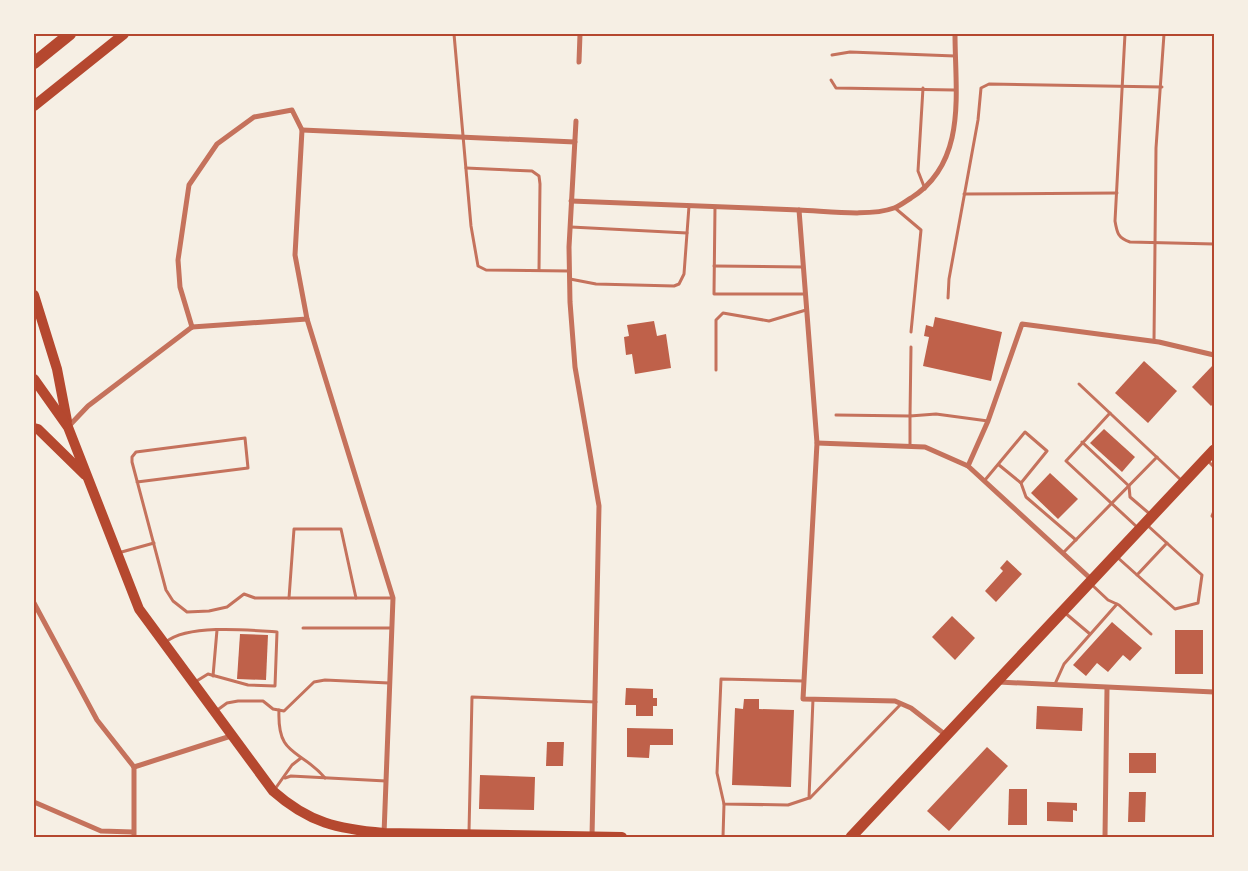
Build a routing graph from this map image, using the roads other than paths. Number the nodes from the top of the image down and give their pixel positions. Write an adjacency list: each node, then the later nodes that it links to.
1 (70, 34): 11 (highway)
2 (124, 34): 17 (main road)
3 (454, 34): 20 (lane)
4 (580, 34): 10 (street)
5 (955, 34): 9 (street)
6 (1125, 34): 13 (lane)
7 (1164, 34): 14 (lane)
8 (832, 56): 9 (lane)
9 (955, 56): 16 (street)
10 (579, 62)
11 (34, 63)
12 (831, 80): 15 (lane)
13 (1123, 86): 14 (lane); 24 (lane); 25 (lane)
14 (1162, 87): 33 (lane)
15 (923, 88): 16 (lane); 23 (lane)
16 (954, 90): 23 (street)
17 (34, 106)
18 (576, 121): 21 (street)
19 (302, 130): 20 (street); 44 (street); 45 (street)
20 (463, 138): 21 (street); 22 (lane)
21 (575, 142): 26 (street)
22 (466, 168): 37 (lane); 37 (lane)
23 (925, 189): 29 (street)
24 (1117, 193): 25 (lane); 33 (lane)
25 (964, 194): 42 (lane)
26 (571, 201): 27 (street); 31 (street)
27 (689, 206): 28 (street); 32 (lane)
28 (715, 207): 30 (street); 35 (lane)
29 (895, 208): 30 (street); 46 (lane)
30 (799, 210): 36 (street)
31 (570, 227): 32 (lane); 38 (street)
32 (687, 232): 39 (lane)
33 (1154, 242): 34 (lane); 47 (lane)
34 (1214, 244)
35 (714, 266): 36 (lane); 40 (lane)
36 (803, 267): 40 (street)
37 (539, 271): 38 (lane)
38 (570, 271): 39 (street)
39 (570, 279): 106 (street)
40 (806, 294): 43 (street)
41 (34, 295): 57 (main road)
42 (948, 298)
43 (807, 310): 50 (lane); 60 (street)
44 (307, 320): 45 (street); 87 (street)
45 (192, 327): 57 (street)
46 (911, 332)
47 (1154, 341): 49 (street); 56 (street)
48 (911, 347): 55 (lane)
49 (1214, 355)
50 (716, 370)
51 (34, 378): 57 (main road)
52 (1079, 384): 53 (lane)
53 (1110, 413): 59 (lane); 63 (lane)
54 (836, 415): 55 (lane)
55 (910, 416): 56 (lane); 61 (lane)
56 (988, 421): 66 (street)
57 (68, 427): 67 (main road)
58 (34, 428): 67 (main road)
59 (1082, 442): 72 (lane); 73 (lane)
60 (817, 444): 61 (street); 98 (street)
61 (910, 447): 66 (street)
62 (1214, 450): 64 (main road)
63 (1157, 457): 70 (lane); 72 (lane)
64 (1210, 463): 70 (main road)
65 (999, 465): 68 (lane); 71 (lane); 71 (lane)
66 (968, 466): 68 (street)
67 (88, 478): 80 (main road)
68 (985, 480): 81 (street)
69 (137, 482): 69 (lane); 79 (lane)
70 (1184, 482): 76 (main road)
71 (1021, 483): 77 (lane)
72 (1129, 486): 73 (lane); 76 (lane)
73 (1112, 503): 76 (lane); 77 (lane)
74 (1214, 511): 75 (lane)
75 (1214, 518)
76 (1145, 522): 78 (lane); 82 (main road)
77 (1076, 540): 81 (lane)
78 (1167, 543): 83 (lane); 83 (lane)
79 (154, 544): 80 (lane); 85 (lane)
80 (118, 553): 96 (main road)
81 (1063, 553): 84 (street)
82 (1114, 555): 83 (lane); 84 (main road)
83 (1137, 575)
84 (1090, 580): 89 (lane); 90 (main road)
85 (289, 598): 86 (lane); 86 (lane)
86 (356, 598): 87 (lane)
87 (393, 598): 92 (street)
88 (34, 604): 113 (street)
89 (1117, 604): 94 (lane); 95 (lane)
90 (1062, 611): 94 (lane); 99 (main road)
91 (303, 628): 92 (lane)
92 (392, 628): 100 (street)
93 (217, 630): 96 (lane); 97 (lane); 97 (lane)
94 (1090, 634): 102 (lane)
95 (1151, 634)
96 (164, 644): 101 (main road)
97 (213, 676): 101 (lane)
98 (805, 681): 105 (street); 120 (lane)
99 (998, 682): 102 (street); 111 (main road)
100 (390, 683): 108 (lane); 116 (street)
101 (193, 684): 109 (main road)
102 (1055, 684): 103 (street)
103 (1107, 688): 104 (street); 129 (street)
104 (1214, 692)
105 (813, 699): 107 (street); 118 (lane)
106 (596, 702): 123 (lane); 125 (street)
107 (902, 704): 111 (street); 118 (lane)
108 (279, 710): 109 (lane); 112 (lane)
109 (214, 712): 110 (main road)
110 (232, 736): 113 (street); 117 (main road)
111 (948, 736): 128 (main road)
112 (300, 758): 114 (lane); 115 (lane)
113 (134, 767): 121 (street)
114 (285, 778): 115 (lane); 117 (lane)
115 (325, 778): 116 (lane)
116 (386, 781): 122 (street)
117 (273, 791): 122 (main road)
118 (809, 798): 120 (lane)
119 (34, 802): 121 (street)
120 (724, 804): 127 (lane)
121 (134, 835)
122 (384, 835): 124 (main road)
123 (469, 835): 124 (main road); 125 (main road)
124 (421, 836)
125 (592, 837): 126 (main road)
126 (622, 837)
127 (723, 837)
128 (851, 837)
129 (1105, 837)

